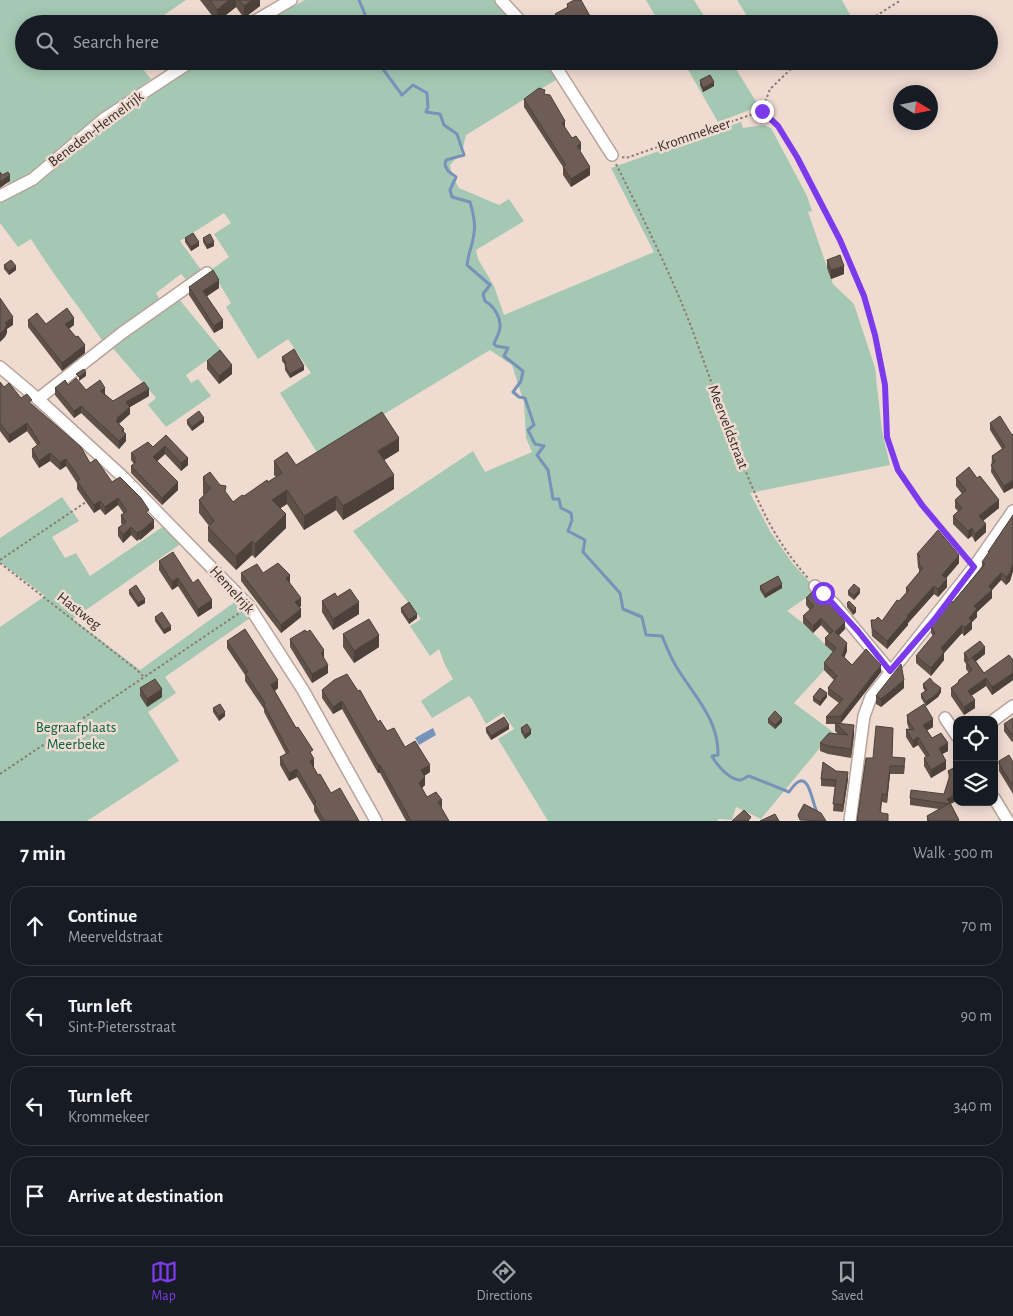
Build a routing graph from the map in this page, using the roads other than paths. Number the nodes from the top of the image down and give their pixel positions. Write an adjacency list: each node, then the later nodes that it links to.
1 (291, 0): 3 (street)
2 (501, 0): 4 (street)
3 (265, 15)
4 (515, 15)
5 (178, 70): 8 (street, Beneden-Hemelrijk)
6 (558, 70): 7 (street)
7 (612, 155)
8 (0, 196)
9 (207, 273): 11 (street)
10 (0, 368): 11 (street, Hemelrijk)
11 (38, 399): 20 (street, Hemelrijk)
12 (1013, 511): 14 (street)
13 (814, 586): 14 (street)
14 (890, 671): 21 (street)
15 (1013, 706): 16 (street)
16 (998, 717)
17 (945, 718): 18 (street)
18 (953, 730)
19 (998, 805): 22 (street)
20 (376, 821)
21 (850, 821)
22 (1008, 821)

